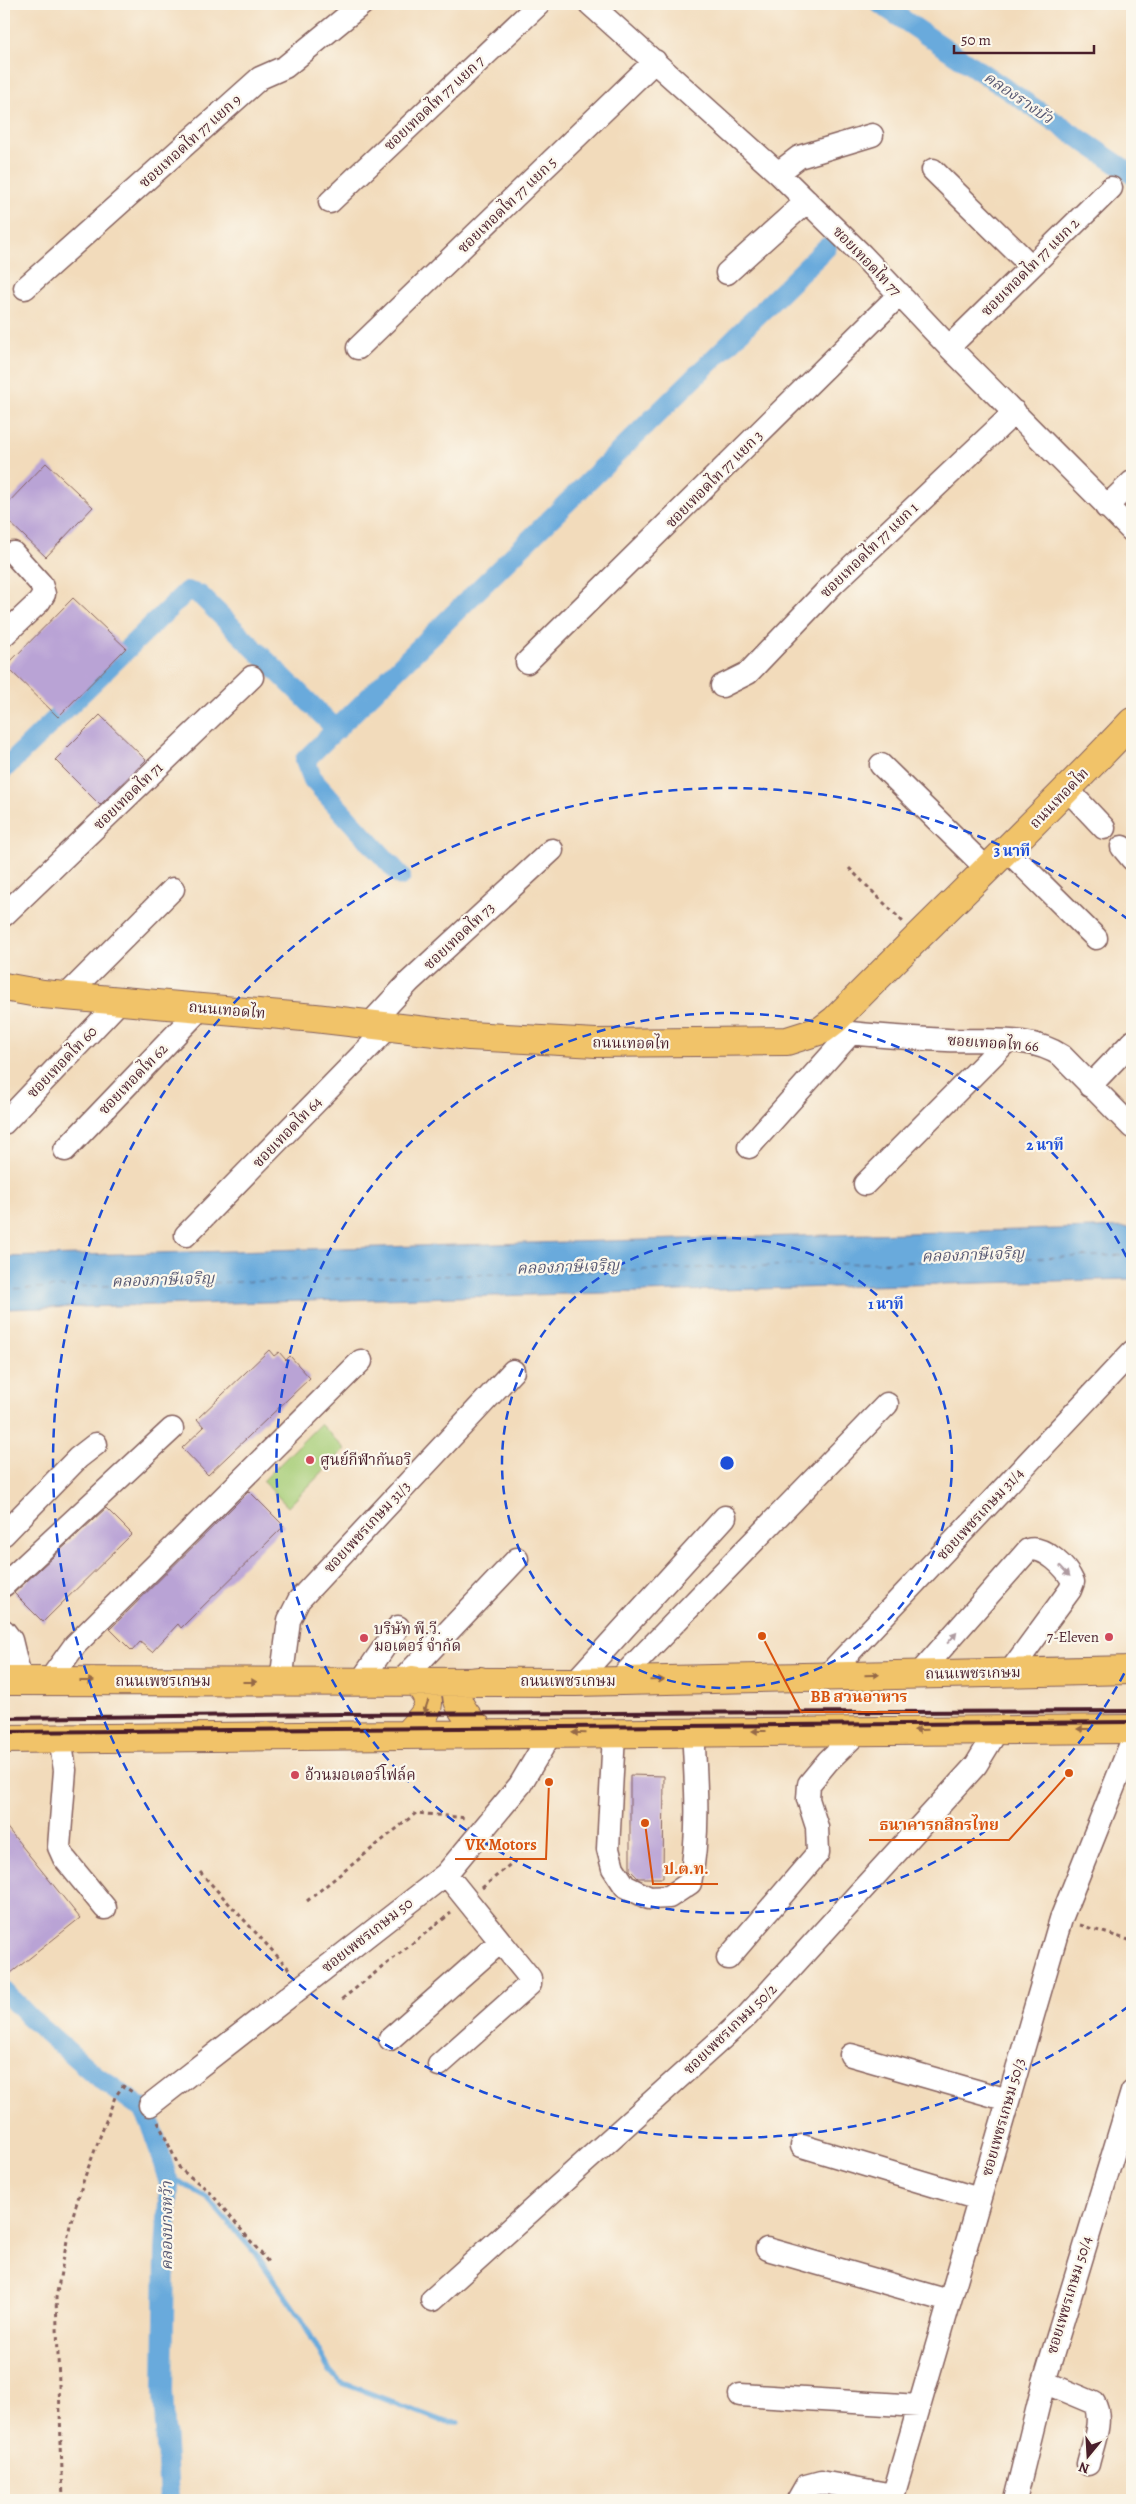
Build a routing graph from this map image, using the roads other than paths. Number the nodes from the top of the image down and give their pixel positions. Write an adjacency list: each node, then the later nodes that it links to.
1 (362, 4): 13 (street, ซอยเทอดไท 77 แยก 9)
2 (539, 4): 10 (street, ซอยเทอดไท 77 แยก 7)
3 (590, 4): 4 (street, ซอยเทอดไท 77)
4 (655, 61): 7 (street, ซอยเทอดไท 77); 16 (street, ซอยเทอดไท 77 แยก 5)
5 (872, 136): 7 (street)
6 (933, 170): 11 (street)
7 (778, 173): 9 (street, ซอยเทอดไท 77)
8 (1111, 188): 11 (street, ซอยเทอดไท 77 แยก 2)
9 (807, 201): 12 (street); 14 (street, ซอยเทอดไท 77)
10 (330, 202)
11 (1030, 265): 15 (street, ซอยเทอดไท 77 แยก 2)
12 (727, 273)
13 (25, 288)
14 (900, 294): 15 (street, ซอยเทอดไท 77); 23 (street, ซอยเทอดไท 77 แยก 3)
15 (950, 347): 17 (street, ซอยเทอดไท 77)
16 (358, 348)
17 (1015, 412): 19 (street, ซอยเทอดไท 77); 25 (street, ซอยเทอดไท 77 แยก 1)
18 (1132, 482): 19 (street)
19 (1106, 507): 20 (street, ซอยเทอดไท 77)
20 (1132, 531)
21 (13, 553): 22 (street)
22 (4, 635)
23 (527, 662)
24 (252, 677): 34 (street, ซอยเทอดไท 71)
25 (722, 686)
26 (1132, 722): 28 (main road, ถนนเทอดไท)
27 (881, 765): 32 (street)
28 (1068, 790): 29 (street); 31 (main road, ถนนเทอดไท)
29 (1104, 828)
30 (552, 850): 40 (street, ซอยเทอดไท 73)
31 (1008, 850): 32 (main road, ถนนเทอดไท); 35 (street)
32 (987, 869): 41 (main road, ถนนเทอดไท)
33 (173, 889): 37 (street)
34 (4, 915)
35 (1096, 938)
36 (4, 987): 37 (main road, ถนนเทอดไท)
37 (66, 996): 38 (main road, ถนนเทอดไท)
38 (120, 1001): 39 (main road, ถนนเทอดไท); 46 (street, ซอยเทอดไท 60)
39 (201, 1008): 40 (main road, ถนนเทอดไท); 49 (street, ซอยเทอดไท 62)
40 (378, 1027): 41 (main road, ถนนเทอดไท); 51 (street, ซอยเทอดไท 64)
41 (822, 1030): 42 (street, ซอยเทอดไท 66)
42 (851, 1033): 43 (street, ซอยเทอดไท 66); 48 (street)
43 (1006, 1042): 45 (street, ซอยเทอดไท 66); 50 (street)
44 (1132, 1042): 45 (street)
45 (1090, 1086): 47 (street, ซอยเทอดไท 66)
46 (4, 1123)
47 (1132, 1127)
48 (748, 1147)
49 (64, 1150)
50 (864, 1184)
51 (186, 1235)
52 (1132, 1352): 67 (street, ซอยเพชรเกษม 31/4)
53 (361, 1361): 71 (street)
54 (513, 1371): 74 (street, ซอยเพชรเกษม 31/3)
55 (887, 1404): 73 (street)
56 (172, 1429): 61 (street)
57 (96, 1444): 59 (street)
58 (725, 1517): 75 (street)
59 (4, 1534)
60 (517, 1559): 68 (street)
61 (4, 1585)
62 (398, 1627): 72 (street)
63 (4, 1631): 70 (street)
64 (1132, 1670): 65 (main road, ถนนเพชรเกษม)
65 (1009, 1673): 66 (main road, ถนนเพชรเกษม); 66 (street, one-way to 65)
66 (919, 1674): 67 (main road, ถนนเพชรเกษม, one-way to 66)
67 (827, 1676): 73 (main road, ถนนเพชรเกษม, one-way to 67)
68 (408, 1680): 69 (main road, ถนนเพชรเกษม); 72 (main road, ถนนเพชรเกษม); 82 (main road, one-way to 82)
69 (480, 1680): 75 (main road, ถนนเพชรเกษม); 80 (main road)
70 (12, 1681): 71 (main road, ถนนเพชรเกษม)
71 (48, 1681): 74 (main road, ถนนเพชรเกษม, one-way to 74)
72 (361, 1681): 74 (main road, ถนนเพชรเกษม)
73 (618, 1681): 75 (main road, ถนนเพชรเกษม)
74 (281, 1682)
75 (575, 1682)
76 (1132, 1728): 77 (main road, one-way to 77)
77 (998, 1729): 78 (main road, one-way to 78); 100 (street, ซอยเพชรเกษม 50/2)
78 (860, 1730): 79 (main road, one-way to 79); 90 (street)
79 (693, 1731): 83 (main road); 83 (street)
80 (484, 1733): 81 (main road); 82 (main road)
81 (551, 1733): 83 (main road, one-way to 81); 87 (street, ซอยเพชรเกษม 50)
82 (407, 1734): 85 (main road)
83 (614, 1734)
84 (4, 1739): 85 (main road)
85 (60, 1739): 88 (street)
86 (1132, 1741): 95 (street, ซอยเพชรเกษม 50/3)
87 (446, 1874): 89 (street); 96 (street, ซอยเพชรเกษม 50)
88 (104, 1908)
89 (500, 1942): 91 (street); 93 (street)
90 (728, 1958)
91 (390, 2039)
92 (851, 2055): 95 (street)
93 (439, 2064)
94 (1132, 2092): 102 (street, ซอยเพชรเกษม 50/4)
95 (1008, 2100): 98 (street, ซอยเพชรเกษม 50/3)
96 (150, 2105)
97 (802, 2146): 98 (street)
98 (979, 2199): 101 (street, ซอยเพชรเกษม 50/3)
99 (767, 2249): 101 (street)
100 (432, 2300)
101 (950, 2302): 104 (street, ซอยเพชรเกษม 50/3)
102 (1044, 2382): 105 (street); 108 (street, ซอยเพชรเกษม 50/4)
103 (740, 2395): 104 (street)
104 (919, 2406): 106 (street, ซอยเพชรเกษม 50/3)
105 (1088, 2464)
106 (892, 2498): 107 (street)
107 (798, 2500)
108 (1015, 2500)

